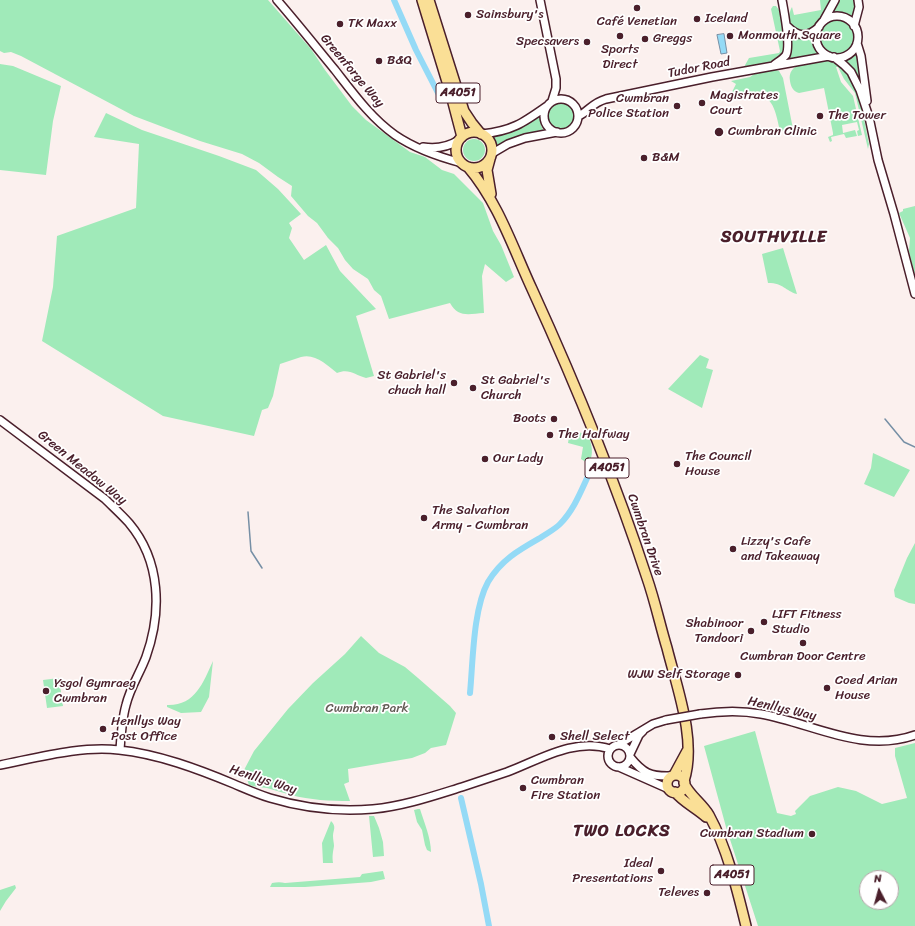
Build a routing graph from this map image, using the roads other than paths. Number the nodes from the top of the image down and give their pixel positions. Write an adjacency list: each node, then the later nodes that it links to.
1 (277, 0): 20 (street, Greenforge Way)
2 (422, 0): 19 (main road, A4051)
3 (429, 0): 18 (main road, A4051)
4 (540, 0): 14 (street)
5 (782, 0): 9 (street)
6 (835, 0): 8 (street)
7 (858, 0): 10 (street)
8 (821, 25): 9 (street); 10 (street); 12 (street)
9 (787, 26): 13 (street)
10 (854, 26): 11 (street)
11 (857, 44): 12 (street); 16 (street)
12 (831, 57): 13 (street, Tudor Road); 16 (street)
13 (774, 65): 15 (street, Tudor Road)
14 (550, 103): 15 (street); 17 (street); 18 (street)
15 (579, 116): 17 (street)
16 (869, 117): 24 (street)
17 (557, 132): 21 (street)
18 (482, 134): 19 (main road); 21 (main road)
19 (460, 139): 20 (street, Greenforge Way); 22 (main road)
20 (417, 146): 22 (street, Greenforge Way)
21 (491, 156): 22 (main road); 23 (main road, A4051)
22 (465, 165): 23 (main road, A4051)
23 (495, 208): 29 (main road, Cwmbran Drive / A4051)
24 (915, 294)
25 (0, 420): 31 (street, Green Meadow Way)
26 (644, 729): 27 (street, Henllys Way, bridge); 28 (street, Henllys Way); 32 (street)
27 (915, 736)
28 (618, 745): 30 (street); 32 (street)
29 (687, 747): 35 (main road, A4051); 36 (main road, A4051)
30 (610, 749): 31 (street, Henllys Way); 34 (street)
31 (120, 750): 33 (street, Henllys Way)
32 (630, 756): 34 (street); 35 (street)
33 (0, 765)
34 (619, 767): 37 (street)
35 (673, 776): 36 (main road, A4051); 37 (main road, A4051)
36 (684, 782): 37 (main road); 38 (main road, A4051)
37 (673, 791): 38 (main road, A4051)
38 (714, 825): 39 (main road, A4051)
39 (746, 926)

